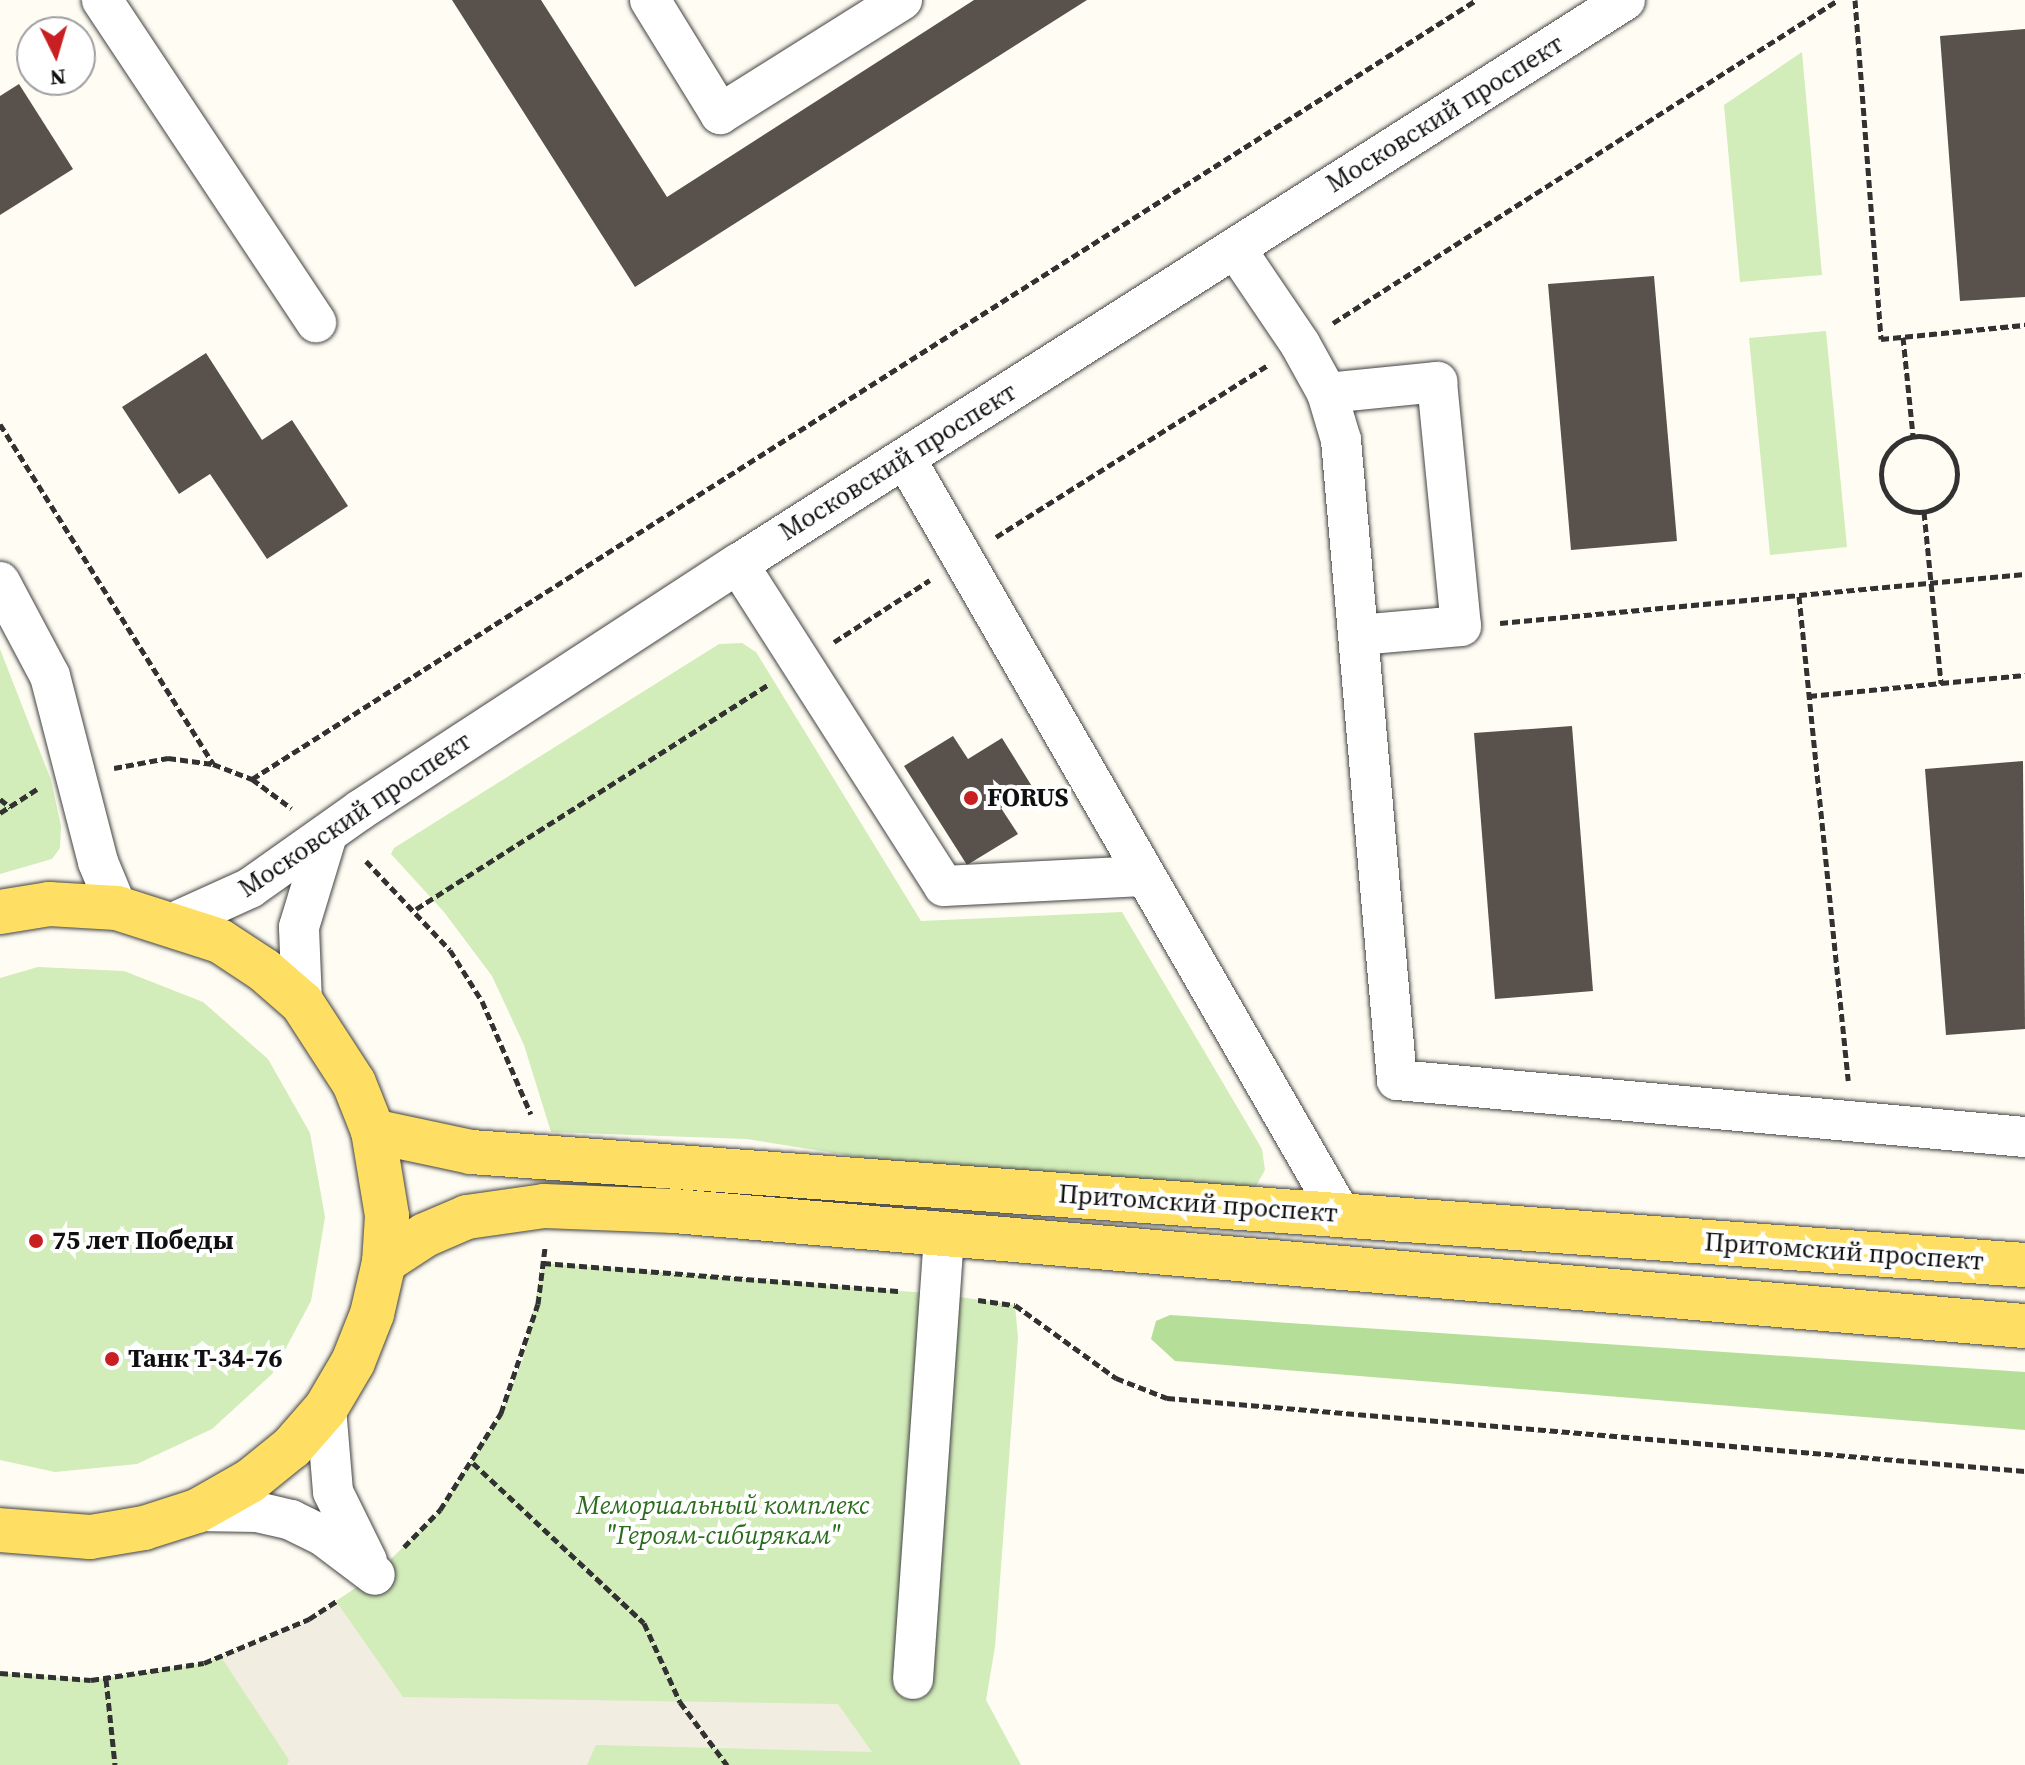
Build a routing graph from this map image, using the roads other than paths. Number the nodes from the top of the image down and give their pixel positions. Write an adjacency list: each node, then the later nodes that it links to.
1 (102, 0): 6 (street)
2 (650, 0): 3 (street)
3 (902, 0)
4 (1625, 0): 5 (street, Московский проспект)
5 (1235, 248): 7 (street); 8 (street, Московский проспект)
6 (316, 322)
7 (1327, 393): 11 (street); 11 (street)
8 (905, 458): 9 (street, Московский проспект); 13 (street)
9 (738, 564): 12 (street, Московский проспект); 13 (street)
10 (0, 582): 14 (street)
11 (1358, 635): 19 (street)
12 (312, 824): 16 (street, Московский проспект); 17 (street)
13 (1143, 876): 20 (street)
14 (117, 908): 15 (main road); 16 (main road)
15 (0, 912)
16 (173, 923): 17 (main road)
17 (302, 1003): 18 (main road)
18 (373, 1131): 20 (main road, Притомский проспект); 22 (main road)
19 (2025, 1137)
20 (1341, 1215): 23 (main road, Притомский проспект)
21 (944, 1238): 22 (main road, Притомский проспект); 24 (main road, Притомский проспект); 28 (street)
22 (384, 1262): 25 (main road)
23 (2025, 1265)
24 (2025, 1326)
25 (326, 1408): 26 (main road); 26 (street)
26 (197, 1511): 27 (main road)
27 (0, 1530)
28 (913, 1679)

